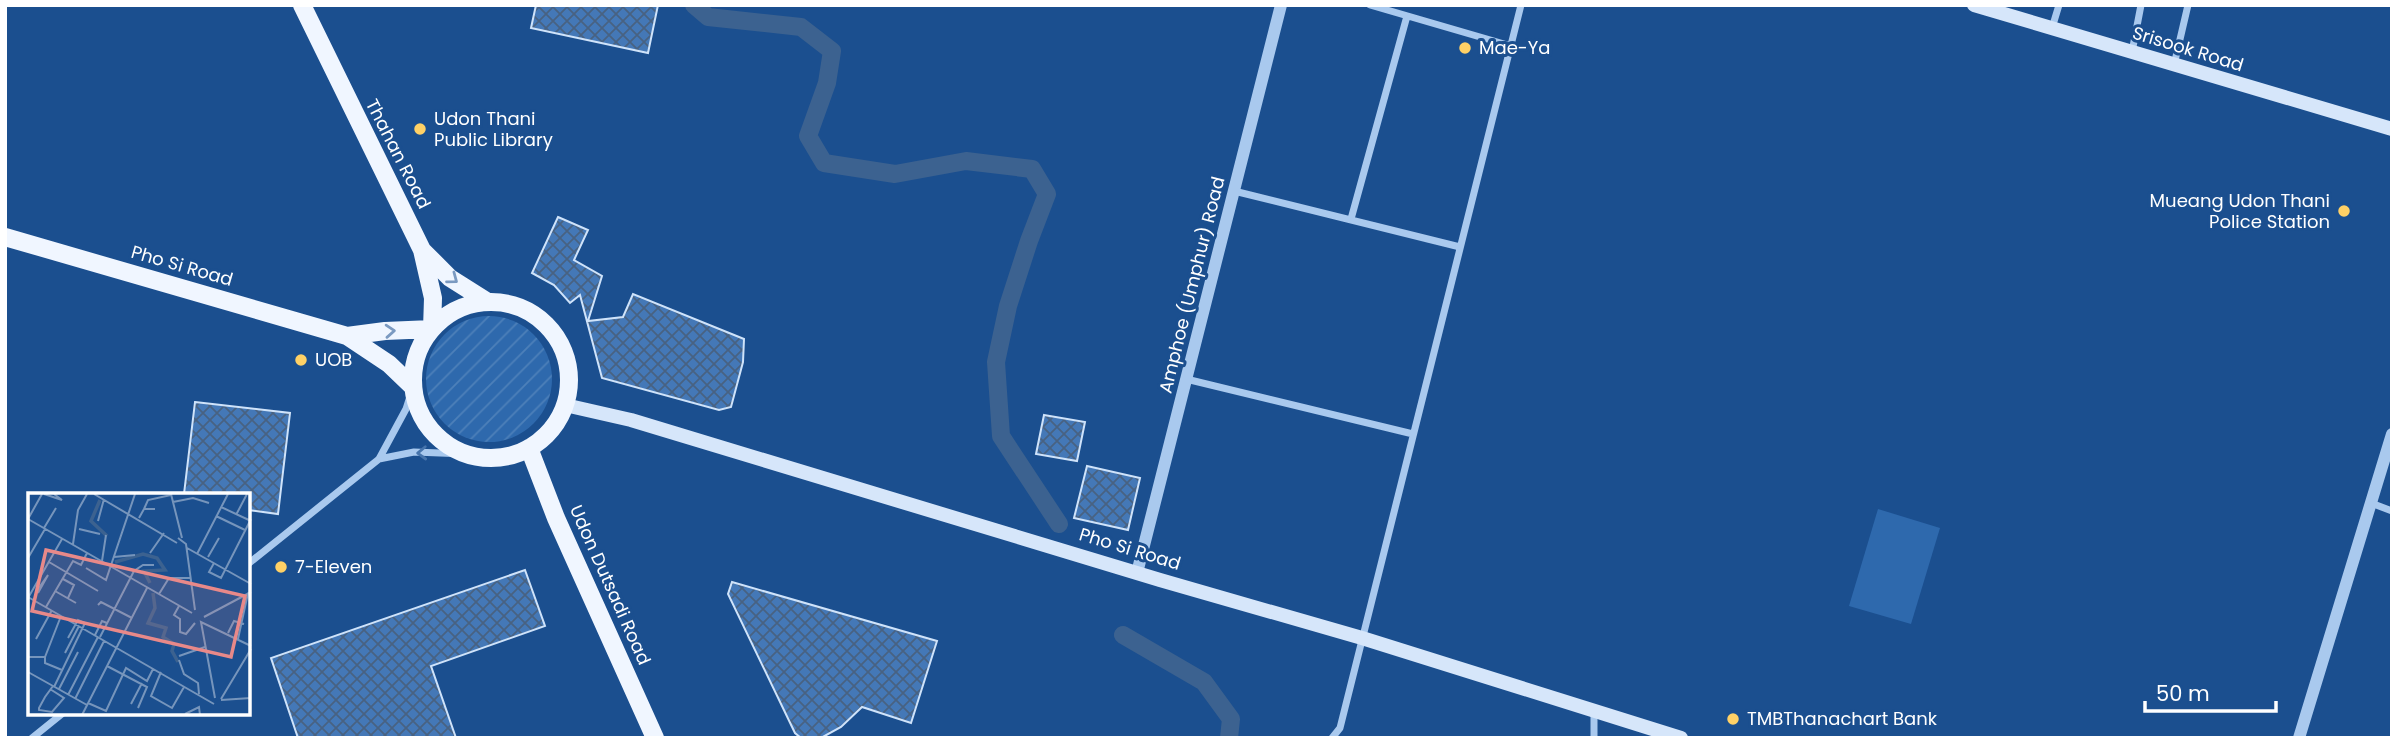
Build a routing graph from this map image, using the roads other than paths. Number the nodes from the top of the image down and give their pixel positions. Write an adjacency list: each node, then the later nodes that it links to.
1 (302, 5): 19 (main road, Thahan Road)
2 (1282, 5): 15 (street, Amphoe (Umphur) Road)
3 (1370, 5): 9 (street)
4 (1521, 5): 11 (street)
5 (1974, 5): 10 (main road, Srisook Road)
6 (2059, 5): 10 (street)
7 (2141, 5): 12 (street)
8 (2188, 5): 13 (street)
9 (1407, 16): 11 (street); 16 (street)
10 (2052, 28): 12 (main road, Srisook Road)
11 (1511, 46): 18 (street)
12 (2132, 52): 13 (main road, Srisook Road)
13 (2174, 65): 14 (main road, Srisook Road)
14 (2392, 129)
15 (1234, 191): 16 (street); 23 (street, Amphoe (Umphur) Road)
16 (1351, 219): 18 (street)
17 (5, 237): 22 (main road, Pho Si Road)
18 (1460, 247): 26 (street)
19 (422, 250): 20 (main road, one-way to 20); 21 (main road, Thahan Road)
20 (488, 302): 21 (main road); 25 (main road)
21 (432, 328): 22 (main road, Pho Si Road, one-way to 21); 24 (main road)
22 (347, 336): 24 (main road, Pho Si Road)
23 (1186, 379): 26 (street); 34 (street, Amphoe (Umphur) Road)
24 (412, 387): 29 (main road); 30 (street)
25 (565, 404): 28 (main road); 34 (main road, Pho Si Road)
26 (1413, 434): 35 (street)
27 (2392, 434): 31 (street)
28 (529, 448): 29 (main road); 39 (main road, Udon Dutsadi Road)
29 (466, 454): 30 (street, one-way to 30)
30 (379, 459): 33 (street)
31 (2371, 503): 32 (street); 43 (street)
32 (2392, 511)
33 (250, 562)
34 (1137, 573): 35 (main road, Pho Si Road)
35 (1362, 638): 36 (main road, Pho Si Road); 40 (street)
36 (1594, 711): 41 (street); 42 (main road, Pho Si Road)
37 (61, 715): 38 (street)
38 (32, 738)
39 (655, 738)
40 (1332, 738)
41 (1594, 738)
42 (1681, 738)
43 (2299, 738)

